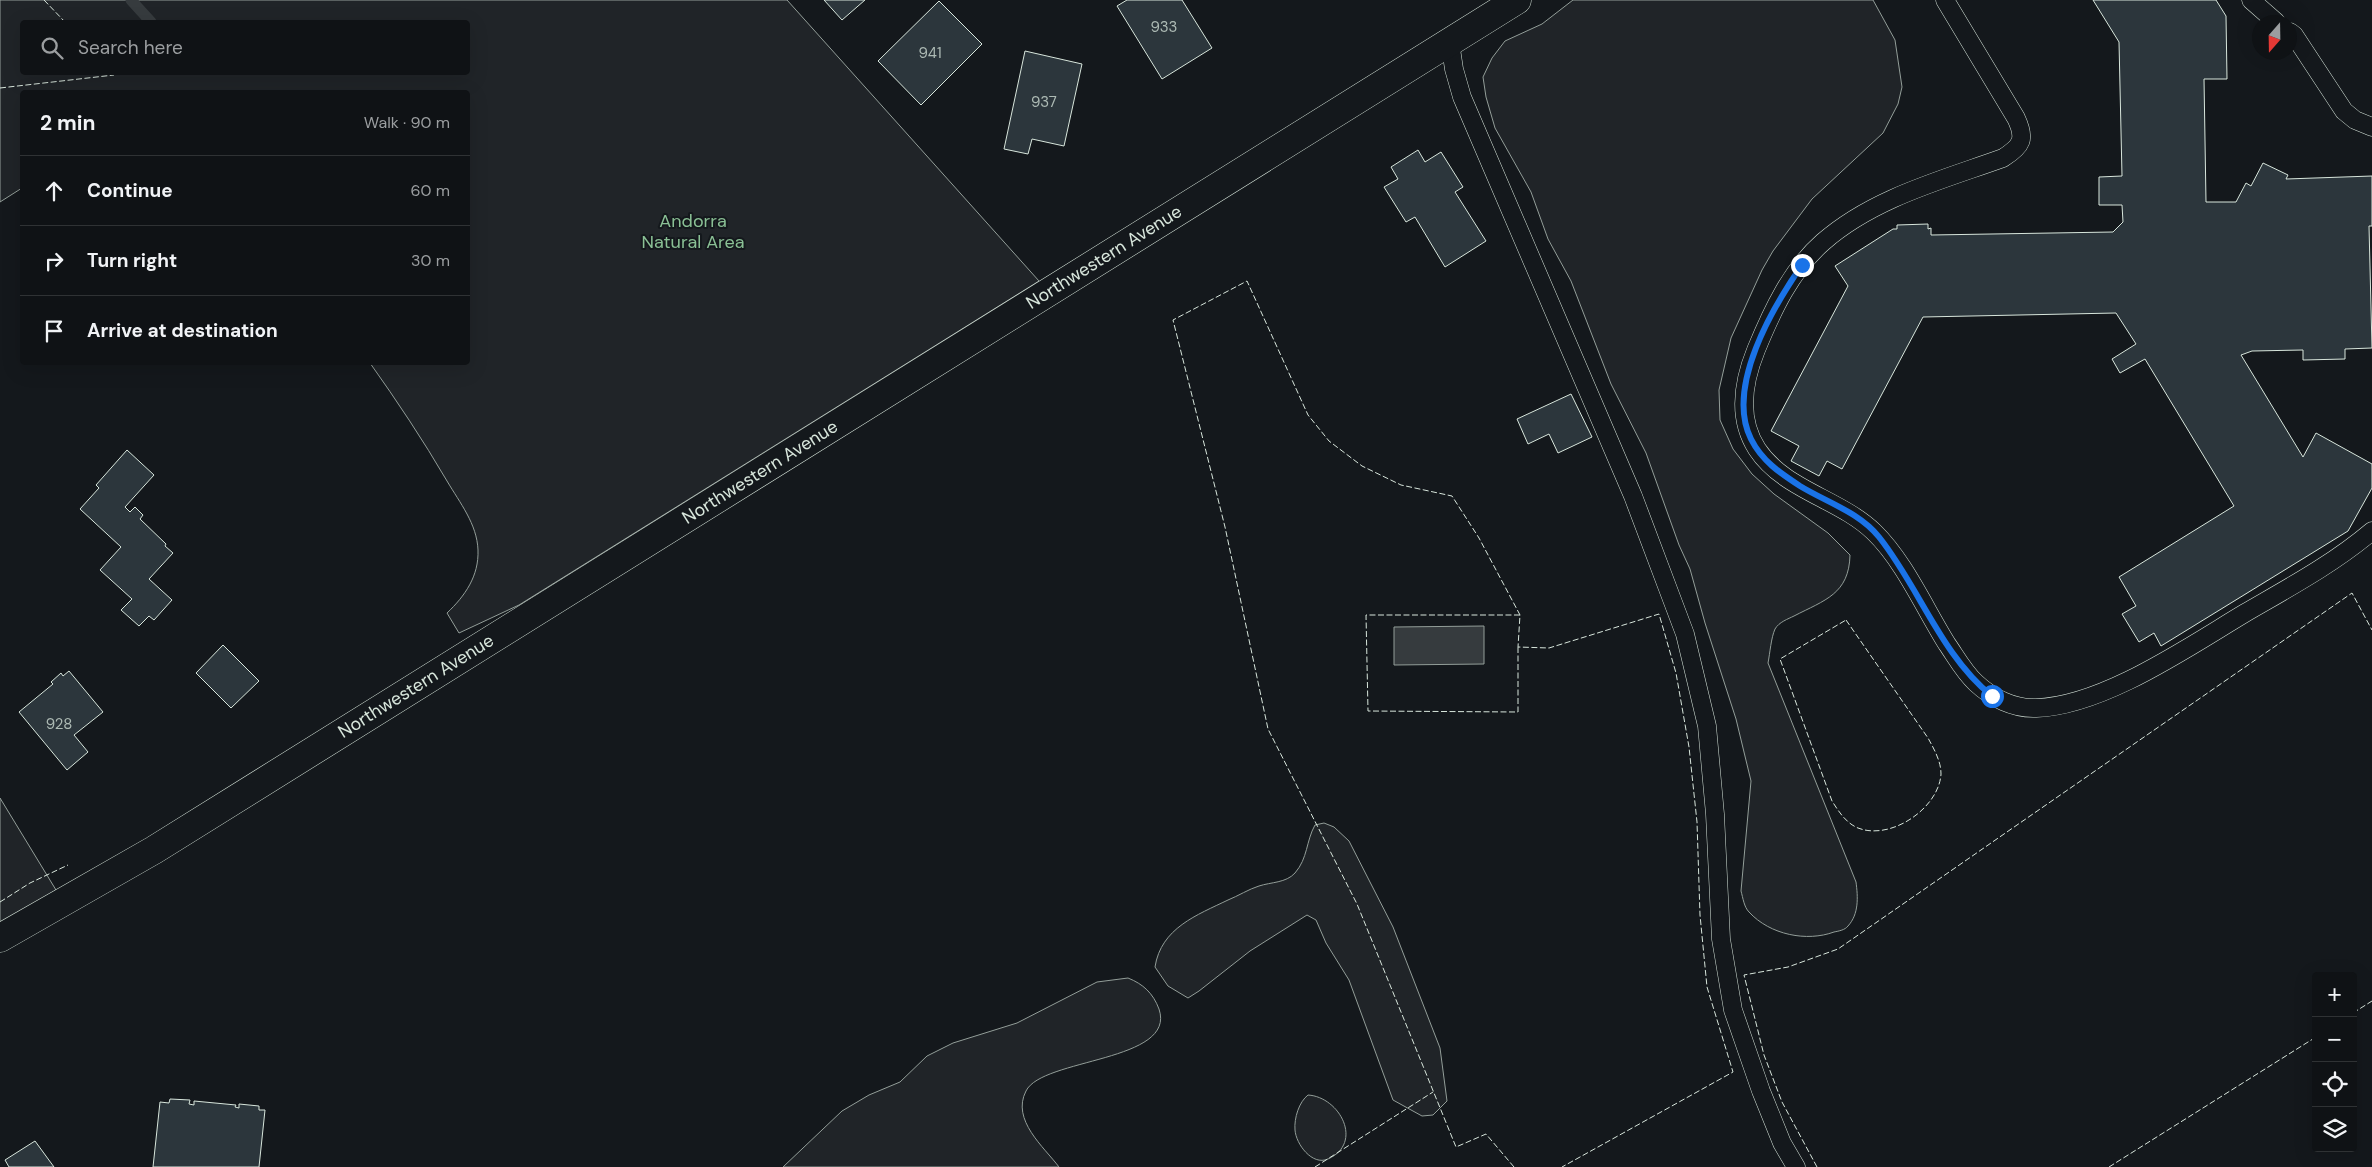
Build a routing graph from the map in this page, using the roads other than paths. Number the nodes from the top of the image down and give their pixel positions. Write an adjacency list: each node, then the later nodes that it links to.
1 (1517, 0): 6 (street, Northwestern Avenue)
2 (1945, 0): 8 (lane)
3 (2252, 0): 4 (lane)
4 (2268, 15)
5 (2297, 40): 7 (lane)
6 (1450, 42): 9 (street, Northwestern Avenue); 10 (lane)
7 (2372, 127)
8 (2372, 531)
9 (0, 938)
10 (1796, 1167)

